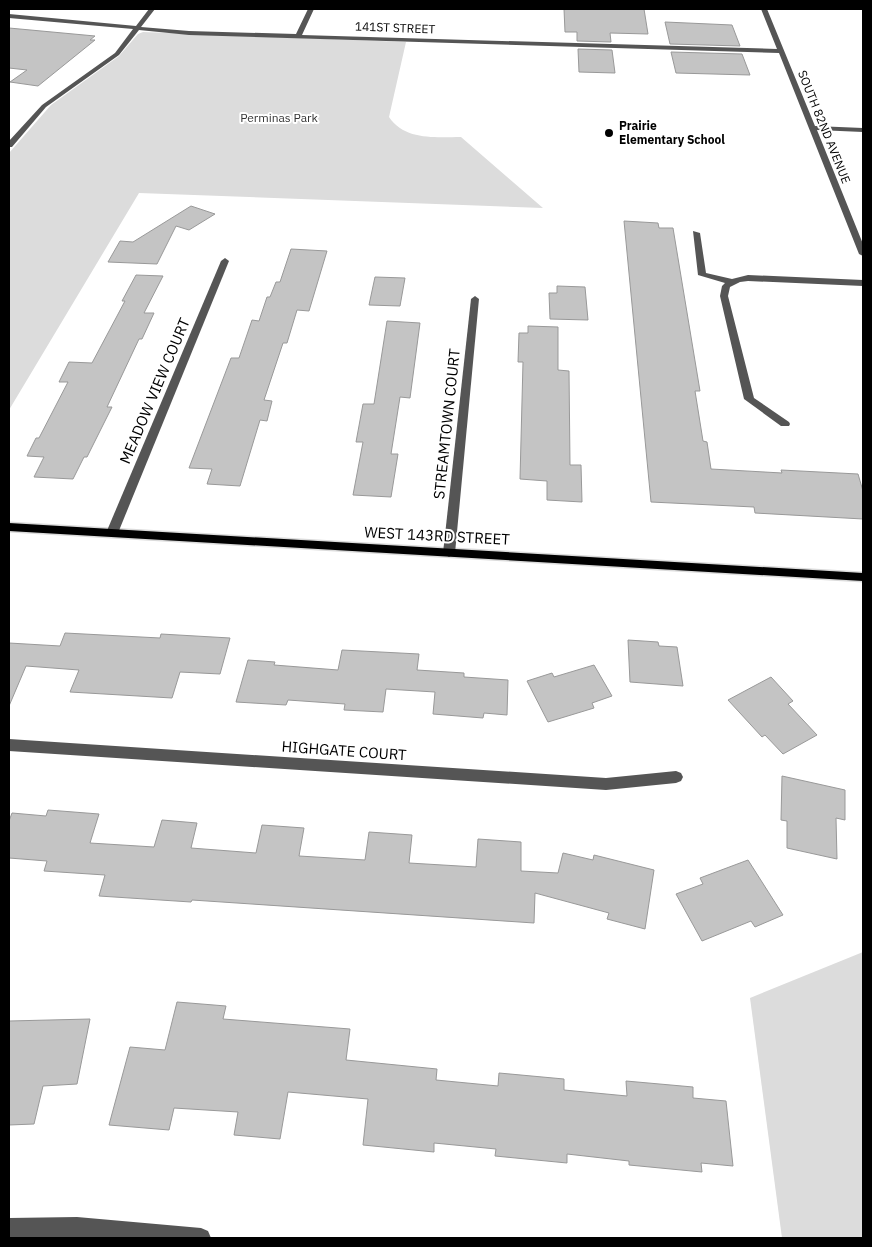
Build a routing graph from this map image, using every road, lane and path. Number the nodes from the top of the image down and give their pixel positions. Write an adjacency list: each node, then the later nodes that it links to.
1 (152, 9): 5 (street)
2 (311, 9): 6 (street)
3 (764, 9): 7 (street, SOUTH 82ND AVENUE)
4 (9, 16): 5 (street, 141ST STREET)
5 (137, 28): 6 (street, 141ST STREET); 10 (street)
6 (298, 36): 7 (street, 141ST STREET)
7 (781, 51): 8 (street, SOUTH 82ND AVENUE)
8 (812, 128): 9 (street); 12 (street, SOUTH 82ND AVENUE)
9 (863, 130)
10 (9, 146)
11 (696, 232): 14 (street)
12 (863, 254)
13 (226, 261): 19 (street, MEADOW VIEW COURT)
14 (732, 282): 15 (street); 17 (street)
15 (863, 283)
16 (476, 298): 20 (street, STREAMTOWN COURT)
17 (785, 424)
18 (9, 527): 19 (main road, WEST 143RD STREET)
19 (112, 533): 20 (main road, WEST 143RD STREET)
20 (448, 553): 21 (main road, WEST 143RD STREET)
21 (863, 577)
22 (9, 745): 23 (street, HIGHGATE COURT)
23 (676, 777)
24 (9, 1228): 25 (street)
25 (201, 1238)

